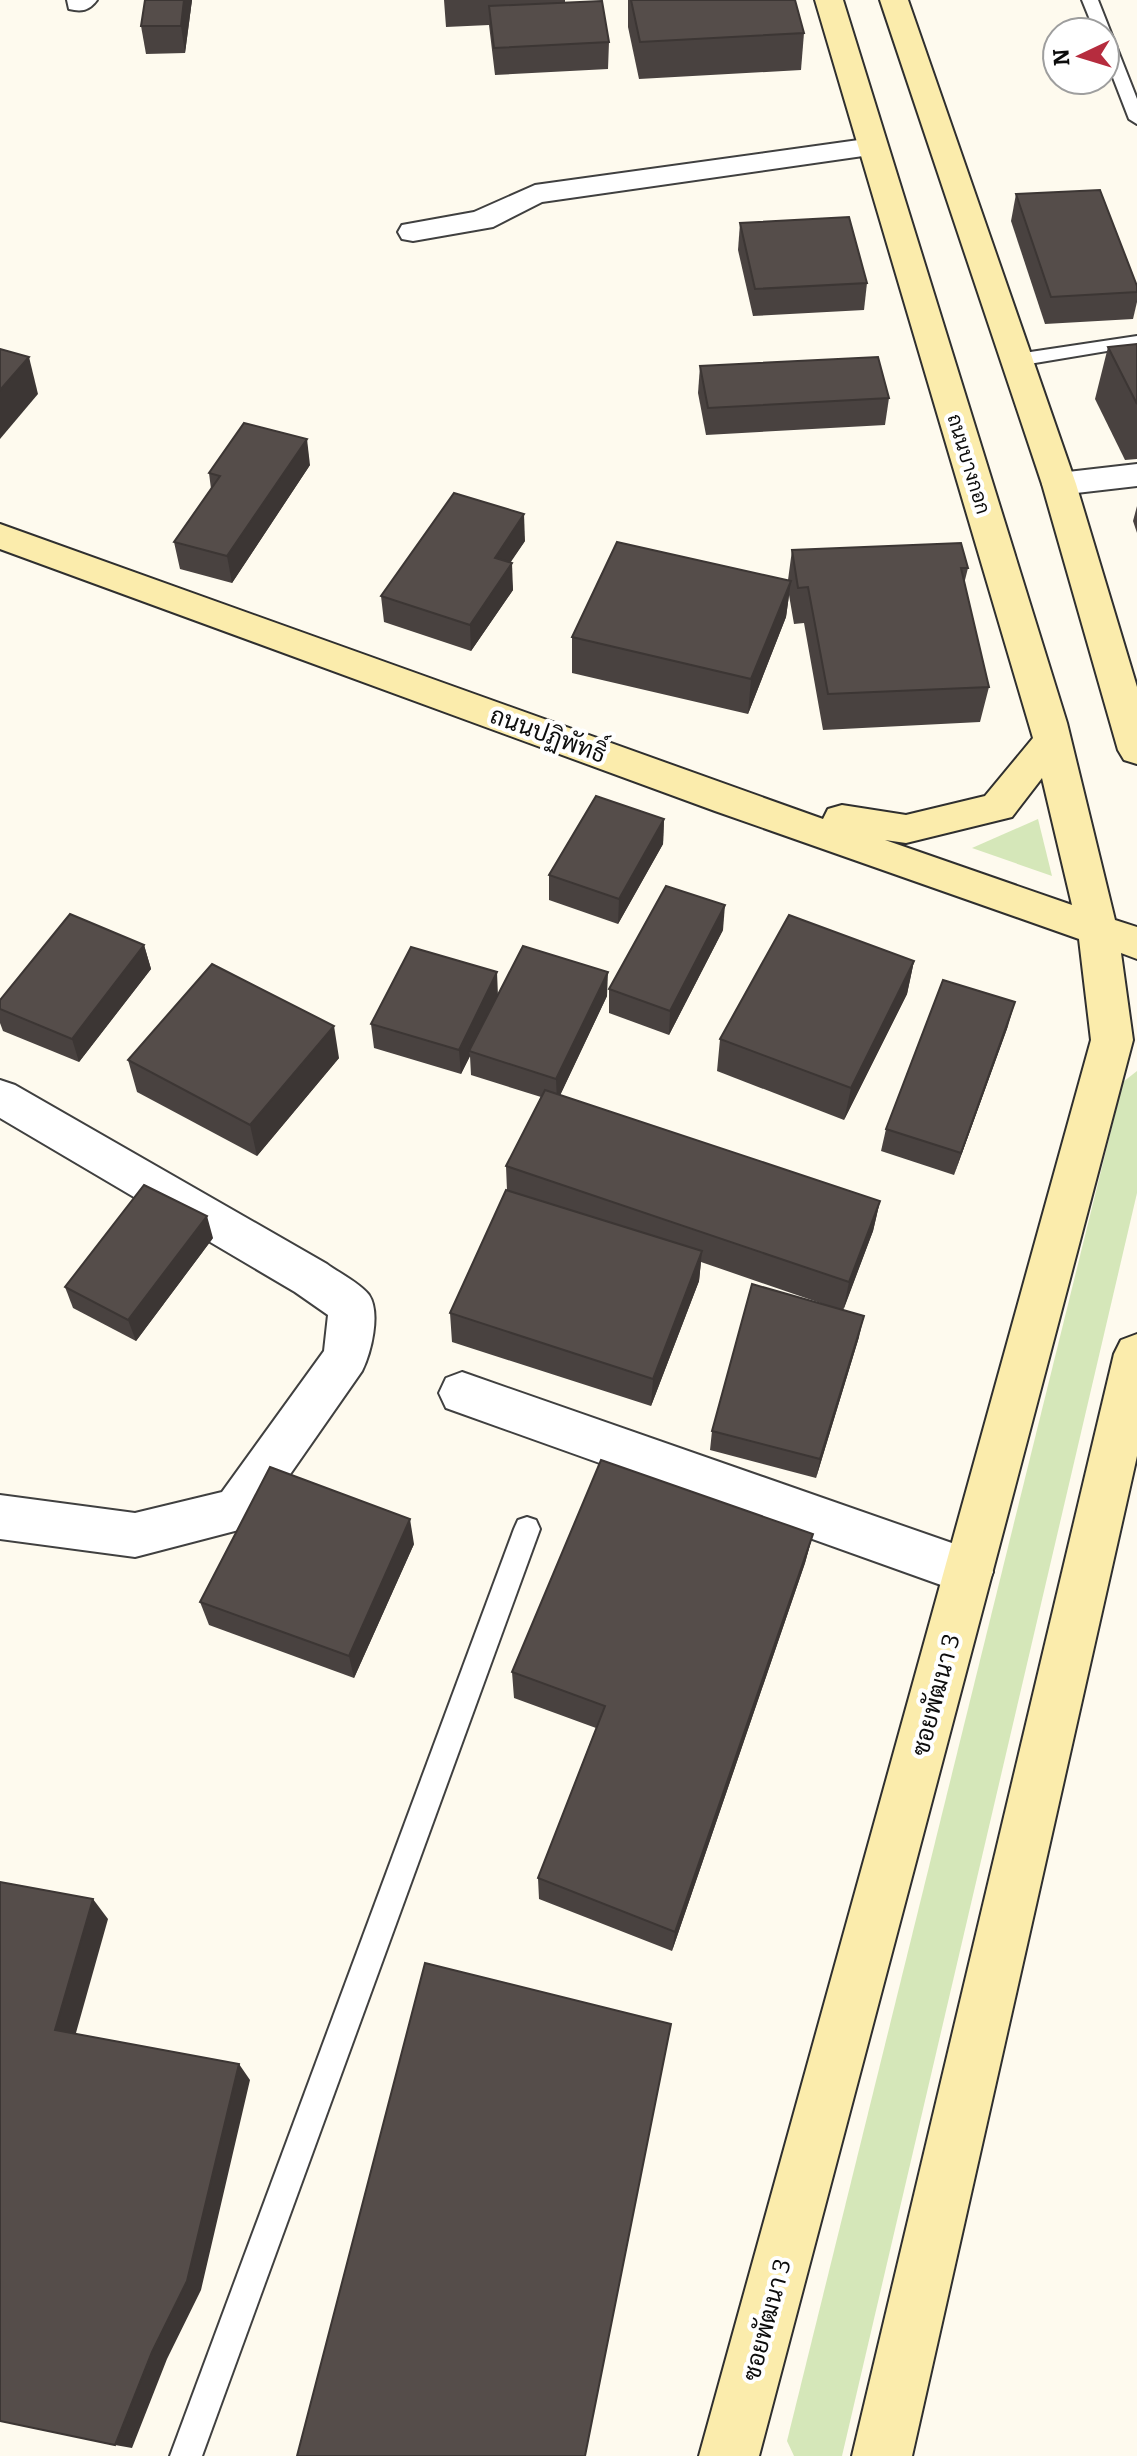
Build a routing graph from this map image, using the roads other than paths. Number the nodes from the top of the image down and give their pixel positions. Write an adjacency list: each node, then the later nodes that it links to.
1 (829, 0): 5 (main road, ถนนบางกอก)
2 (894, 0): 8 (main road)
3 (1121, 78): 4 (lane)
4 (1137, 119)
5 (873, 147): 6 (street); 12 (main road, ถนนบางกอก)
6 (413, 232)
7 (1137, 341): 8 (lane)
8 (1017, 360): 10 (main road)
9 (1137, 475): 10 (street)
10 (1059, 484): 13 (main road)
11 (0, 536): 14 (main road, ถนนปฏิพัทธิ์)
12 (1052, 740): 14 (main road); 15 (main road, ถนนบางกอก)
13 (1137, 750)
14 (729, 801): 15 (main road, ถนนปฏิพัทธิ์)
15 (1118, 937): 21 (main road, ซอยพัฒนา 3)
16 (0, 1097): 19 (street)
17 (1137, 1354): 23 (main road)
18 (462, 1393): 21 (street)
19 (0, 1517)
20 (527, 1529): 24 (lane)
21 (969, 1572): 22 (main road, ซอยพัฒนา 3)
22 (747, 2394): 25 (main road); 26 (main road, ซอยพัฒนา 3)
23 (886, 2449)
24 (186, 2456)
25 (710, 2456)
26 (729, 2456)

